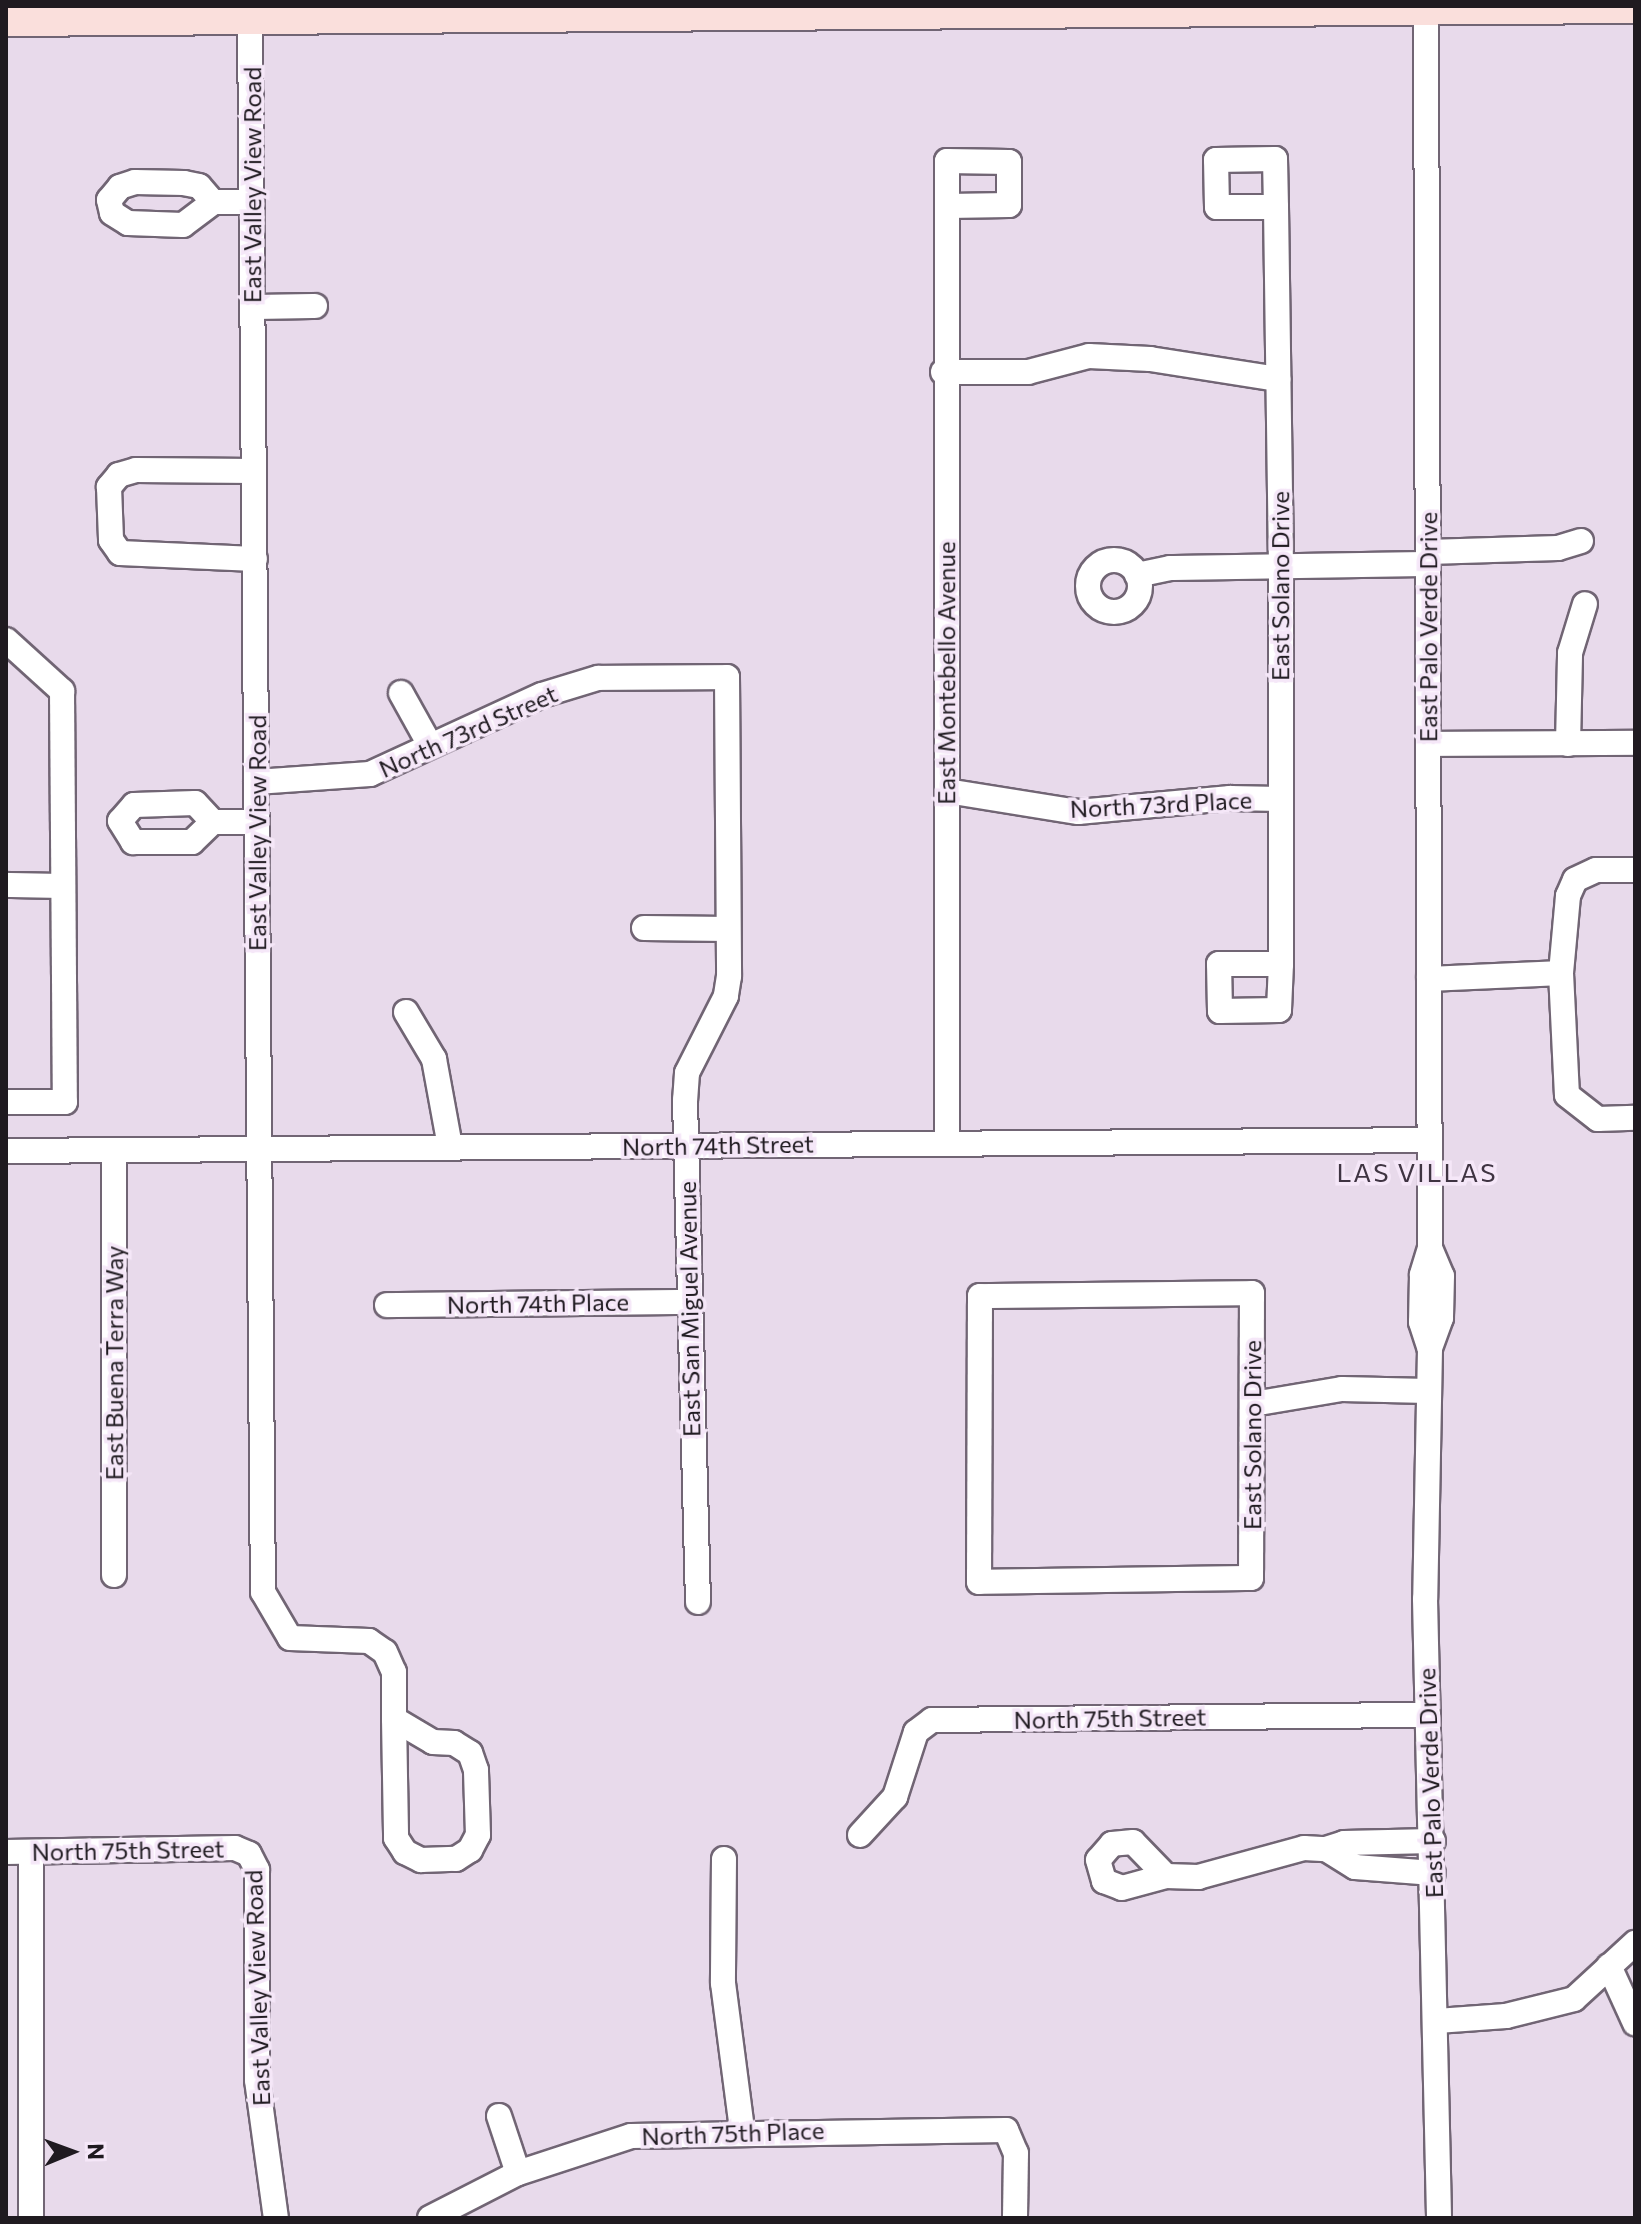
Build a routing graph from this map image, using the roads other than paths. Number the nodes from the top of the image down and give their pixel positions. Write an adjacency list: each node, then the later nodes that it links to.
1 (1426, 8): 2 (main road); 3 (main road); 17 (street, East Palo Verde Drive)
2 (1635, 8)
3 (1159, 9): 4 (main road)
4 (543, 11): 5 (main road)
5 (250, 19): 6 (main road); 8 (street, East Valley View Road)
6 (6, 21)
7 (213, 202): 8 (street)
8 (252, 202): 12 (street, East Valley View Road)
9 (948, 206): 13 (street, East Montebello Avenue)
10 (1276, 207): 14 (street, East Solano Drive)
11 (315, 306): 12 (street)
12 (253, 307): 15 (street, East Valley View Road)
13 (943, 372): 14 (street); 30 (street, East Montebello Avenue)
14 (1278, 379): 19 (street, East Solano Drive)
15 (254, 471): 18 (street, East Valley View Road); 18 (street)
16 (1581, 541): 17 (street)
17 (1428, 558): 19 (street); 26 (street, East Palo Verde Drive)
18 (255, 559): 29 (street, East Valley View Road)
19 (1281, 566): 20 (street); 31 (street, East Solano Drive)
20 (1137, 575)
21 (1585, 604): 27 (street)
22 (6, 640): 36 (street)
23 (727, 677): 28 (street, North 73rd Street); 38 (street, East San Miguel Avenue)
24 (401, 693): 28 (street)
25 (1635, 743): 27 (street)
26 (1428, 744): 27 (street); 41 (street, East Palo Verde Drive)
27 (1568, 744)
28 (430, 745): 29 (street, North 73rd Street)
29 (256, 782): 33 (street, East Valley View Road)
30 (947, 791): 31 (street, North 73rd Place); 46 (street, East Montebello Avenue)
31 (1280, 799): 39 (street, East Solano Drive)
32 (213, 822): 33 (street)
33 (256, 822): 49 (street, East Valley View Road)
34 (1635, 870): 40 (street)
35 (6, 885): 36 (street)
36 (63, 886): 43 (street)
37 (644, 928): 38 (street)
38 (728, 929): 48 (street, East San Miguel Avenue)
39 (1281, 964)
40 (1561, 973): 41 (street); 44 (street)
41 (1429, 979): 45 (street, East Palo Verde Drive)
42 (406, 1012): 47 (street)
43 (6, 1102)
44 (1635, 1118)
45 (1430, 1140): 46 (street, North 74th Street); 54 (street, East Palo Verde Drive)
46 (947, 1141): 48 (street, North 74th Street)
47 (450, 1146): 48 (street, North 74th Street); 49 (street, North 74th Street)
48 (685, 1146): 52 (street, East San Miguel Avenue)
49 (260, 1148): 50 (street, North 74th Street); 59 (street, East Valley View Road)
50 (114, 1150): 51 (street, North 74th Street); 56 (street, East Buena Terra Way)
51 (6, 1151)
52 (688, 1302): 53 (street, North 74th Place); 57 (street, East San Miguel Avenue)
53 (387, 1305)
54 (1428, 1391): 55 (street); 58 (street, East Palo Verde Drive)
55 (1253, 1404): 55 (street, East Solano Drive)
56 (114, 1575)
57 (698, 1602)
58 (1428, 1715): 60 (street, North 75th Street); 61 (street, East Palo Verde Drive)
59 (394, 1719): 59 (street)
60 (860, 1835)
61 (1433, 1841): 62 (street); 67 (street, East Palo Verde Drive)
62 (1326, 1849): 67 (street); 68 (street)
63 (6, 1852): 64 (street, North 75th Street)
64 (31, 1852): 65 (street, North 75th Street); 76 (street)
65 (249, 1854): 77 (street, East Valley View Road)
66 (724, 1859): 74 (street)
67 (1433, 1873): 71 (street, East Palo Verde Drive)
68 (1166, 1876)
69 (1635, 1943): 70 (street)
70 (1609, 1966): 71 (street); 72 (street)
71 (1437, 2021): 80 (street, East Palo Verde Drive)
72 (1635, 2023)
73 (499, 2116): 75 (street)
74 (742, 2130): 75 (street, North 75th Place); 79 (street, North 75th Place)
75 (518, 2173): 78 (street, North 75th Place)
76 (31, 2218)
77 (276, 2218)
78 (430, 2218)
79 (1015, 2218)
80 (1439, 2218)

